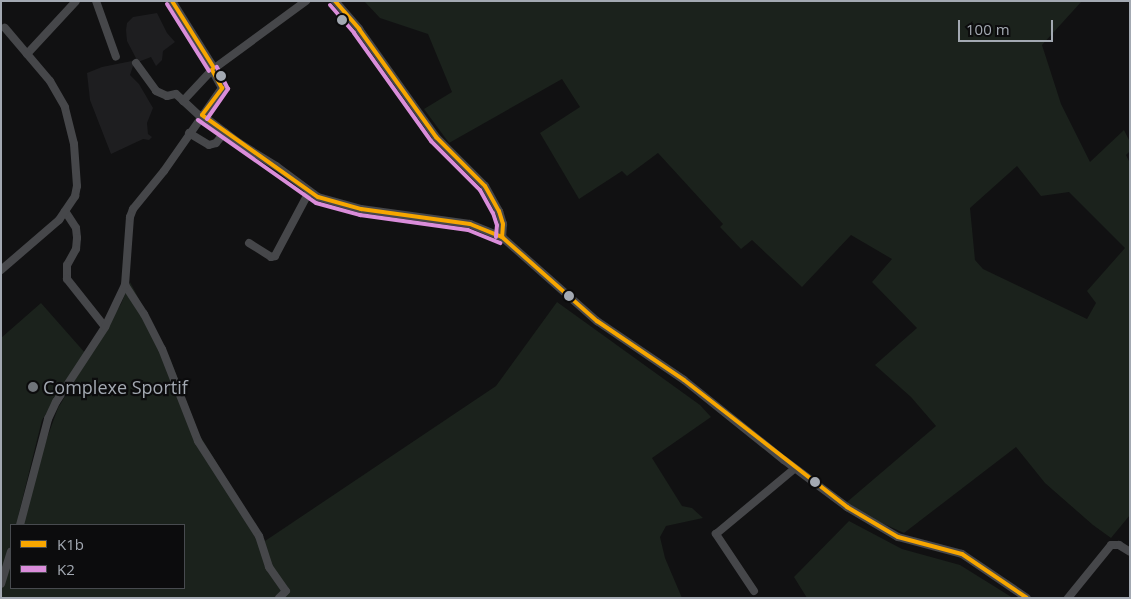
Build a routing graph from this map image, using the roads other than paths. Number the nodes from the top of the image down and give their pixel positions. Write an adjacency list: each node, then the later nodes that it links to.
1 (76, 1): 7 (street)
2 (96, 1): 8 (street)
3 (172, 1): 10 (street)
4 (306, 1): 10 (street)
5 (335, 1): 17 (street)
6 (5, 28): 7 (street)
7 (28, 54): 16 (street)
8 (116, 57)
9 (136, 63): 11 (street)
10 (213, 69): 11 (street); 12 (street)
11 (183, 101): 12 (street)
12 (202, 116): 13 (street); 14 (street)
13 (225, 132): 14 (street); 15 (street)
14 (189, 134): 20 (street)
15 (308, 192): 17 (street); 18 (street)
16 (66, 211): 19 (street); 21 (street)
17 (502, 237): 22 (street)
18 (249, 243)
19 (1, 270)
20 (125, 285): 21 (street); 28 (street)
21 (104, 328): 23 (street)
22 (794, 469): 27 (street); 29 (street)
23 (20, 524)
24 (1130, 552): 30 (street)
25 (10, 555): 26 (street)
26 (1, 584)
27 (754, 591)
28 (279, 598)
29 (1027, 598)
30 (1068, 598)

